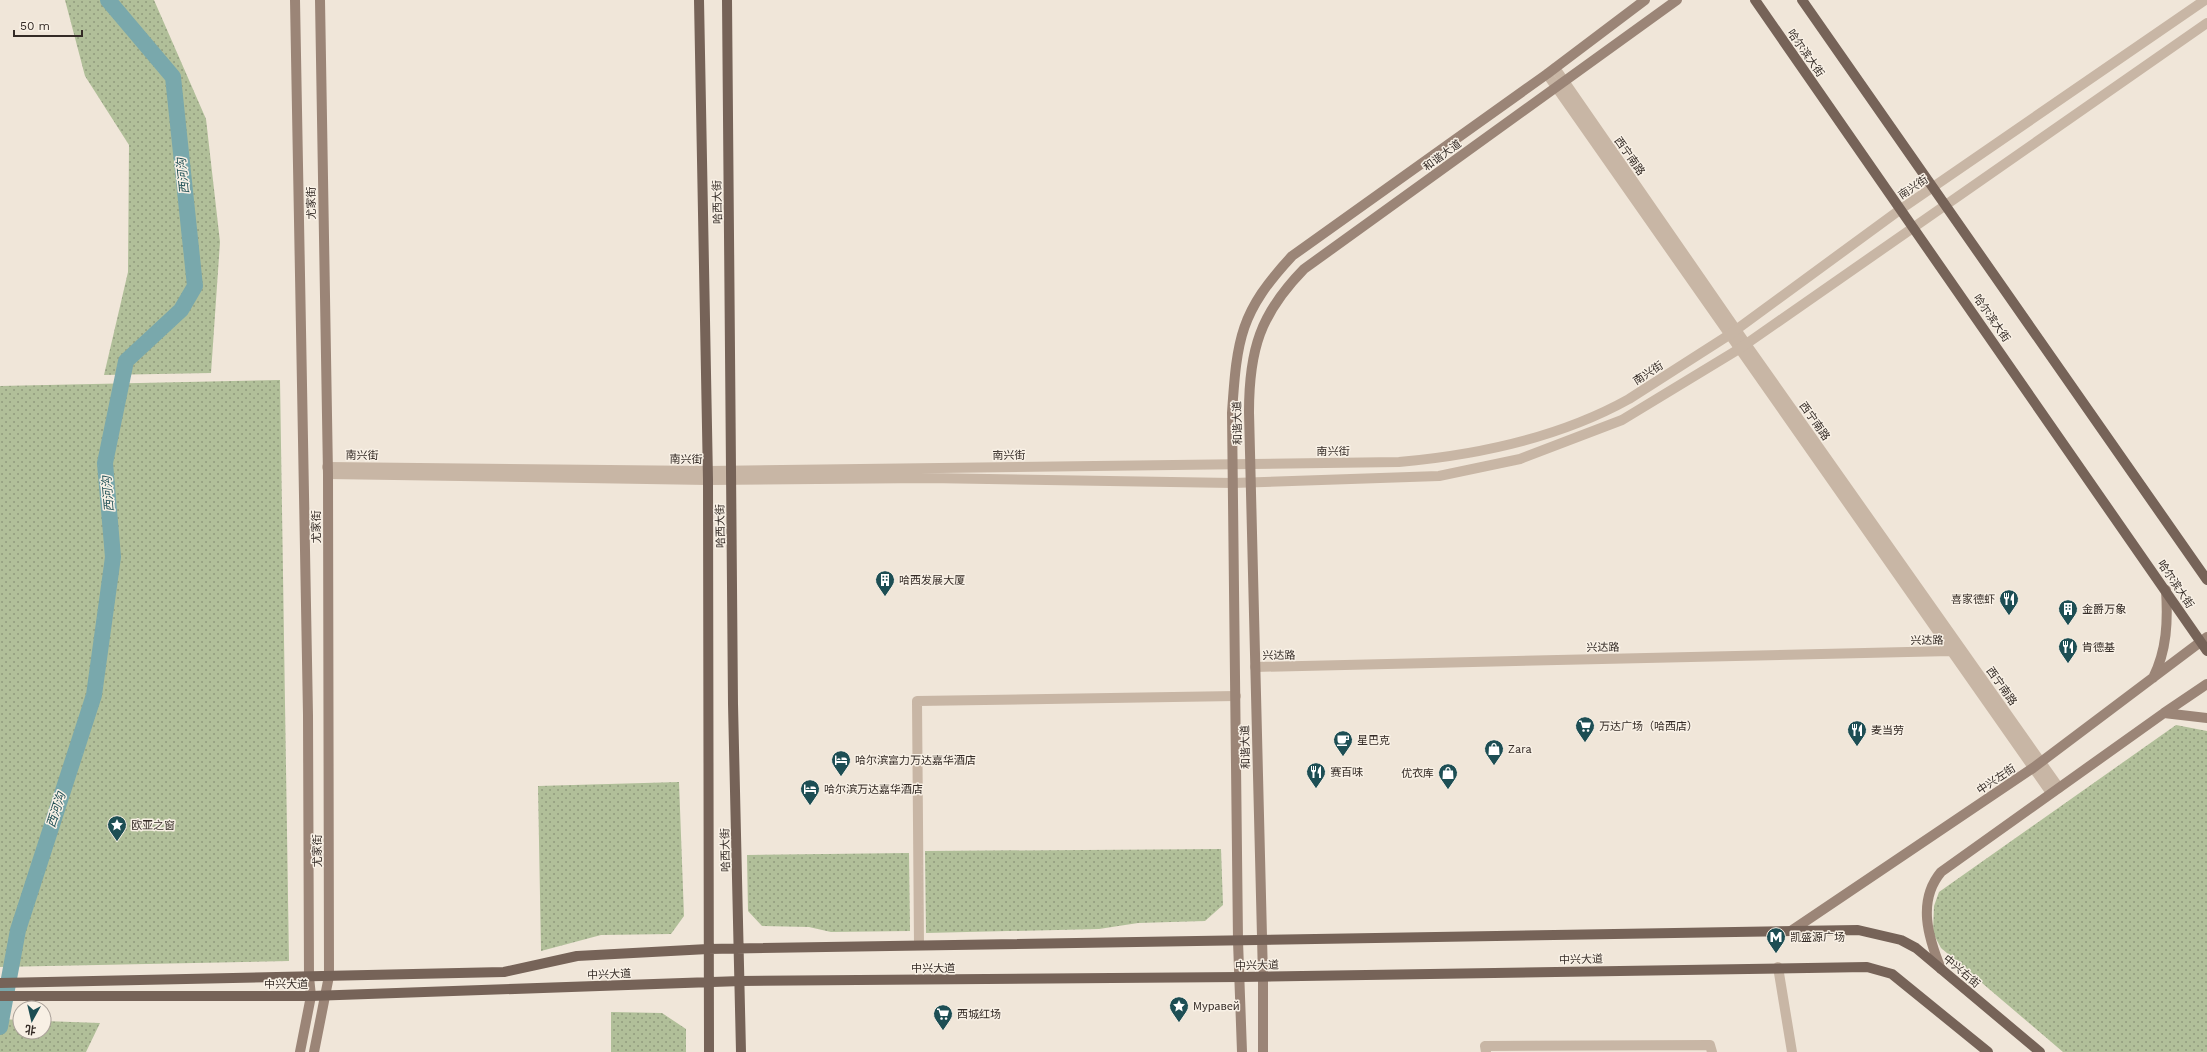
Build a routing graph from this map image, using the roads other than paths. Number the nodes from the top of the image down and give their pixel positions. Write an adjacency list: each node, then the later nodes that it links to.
1 (295, 0): 49 (main road, 尤家街)
2 (320, 0): 21 (main road, 尤家街)
3 (699, 0): 23 (main road, 哈西大街)
4 (1645, 0): 11 (main road, 和谐大道)
5 (1677, 0): 12 (main road, 和谐大道)
6 (1755, 0): 15 (main road, 哈尔滨大街)
7 (1802, 0): 13 (main road)
8 (2205, 0): 13 (street, 南兴街)
9 (727, 1): 22 (main road, 哈西大街)
10 (2207, 23): 14 (street, 南兴街)
11 (1551, 71): 12 (street, 西宁南路); 20 (main road, 和谐大道)
12 (1560, 84): 17 (street, 西宁南路); 19 (main road, 和谐大道)
13 (1932, 188): 14 (main road); 15 (street, 南兴街)
14 (1944, 205): 16 (street, 南兴街); 26 (main road)
15 (1901, 209): 16 (main road, 哈尔滨大街); 17 (street, 南兴街)
16 (1913, 226): 18 (street, 南兴街); 27 (main road, 哈尔滨大街)
17 (1733, 332): 18 (street, 西宁南路); 19 (street, 南兴街)
18 (1743, 346): 24 (street, 南兴街); 29 (street, 西宁南路); 37 (street, 西宁南路)
19 (1250, 463): 20 (street, 南兴街); 24 (main road, 和谐大道)
20 (1233, 464): 22 (street, 南兴街); 25 (main road, 和谐大道)
21 (328, 470): 23 (street, 南兴街); 48 (main road, 尤家街)
22 (731, 475): 23 (street, 南兴街); 25 (street, 南兴街); 44 (main road, 哈西大街)
23 (708, 476): 45 (main road, 哈西大街)
24 (1250, 482): 25 (street, 南兴街); 31 (main road, 和谐大道)
25 (1233, 483): 34 (main road, 和谐大道)
26 (2207, 580)
27 (2166, 590): 28 (main road, 哈尔滨大街); 32 (main road)
28 (2204, 639): 30 (main road, 哈尔滨大街); 32 (main road, 中兴左街)
29 (1951, 651): 31 (street, 兴达路); 37 (street, 西宁南路)
30 (2207, 651)
31 (1255, 667): 41 (main road, 和谐大道)
32 (2152, 680): 37 (main road, 中兴左街)
33 (2207, 684): 35 (main road)
34 (1236, 696): 42 (main road, 和谐大道); 43 (street)
35 (2164, 713): 36 (main road); 38 (main road)
36 (2207, 718)
37 (2037, 765): 38 (street, 西宁南路); 40 (main road, 中兴左街)
38 (2055, 790): 47 (main road)
39 (1858, 930): 40 (main road, 中兴大道); 47 (main road, 中兴右街)
40 (1791, 931): 41 (main road, 中兴大道)
41 (1262, 940): 42 (main road, 中兴大道); 50 (main road, 和谐大道)
42 (1238, 941): 43 (main road, 中兴大道); 51 (main road, 和谐大道)
43 (919, 945): 44 (main road, 中兴大道)
44 (739, 948): 45 (main road, 中兴大道); 52 (main road, 哈西大街)
45 (708, 949): 48 (main road, 中兴大道); 54 (main road, 哈西大街)
46 (1778, 967): 50 (main road, 中兴大道); 66 (street); 67 (main road, 中兴大道)
47 (1941, 969): 68 (main road, 中兴右街)
48 (329, 976): 49 (main road, 中兴大道); 55 (main road, 尤家街)
49 (309, 977): 53 (main road, 中兴大道); 57 (main road, 尤家街)
50 (1263, 977): 51 (main road, 中兴大道); 63 (main road, 和谐大道)
51 (1240, 978): 52 (main road, 中兴大道); 62 (main road, 和谐大道)
52 (740, 981): 54 (main road, 中兴大道); 61 (main road, 哈西大街)
53 (0, 983)
54 (708, 983): 55 (main road, 中兴大道); 60 (main road, 哈西大街)
55 (325, 995): 57 (main road, 中兴大道); 59 (main road, 尤家街)
56 (0, 996): 57 (main road, 中兴大道)
57 (311, 996): 58 (main road, 尤家街)
58 (300, 1052)
59 (314, 1052)
60 (709, 1052)
61 (741, 1052)
62 (1242, 1052)
63 (1263, 1052)
64 (1486, 1052): 65 (street)
65 (1712, 1052)
66 (1792, 1052)
67 (1988, 1052)
68 (2040, 1052)

